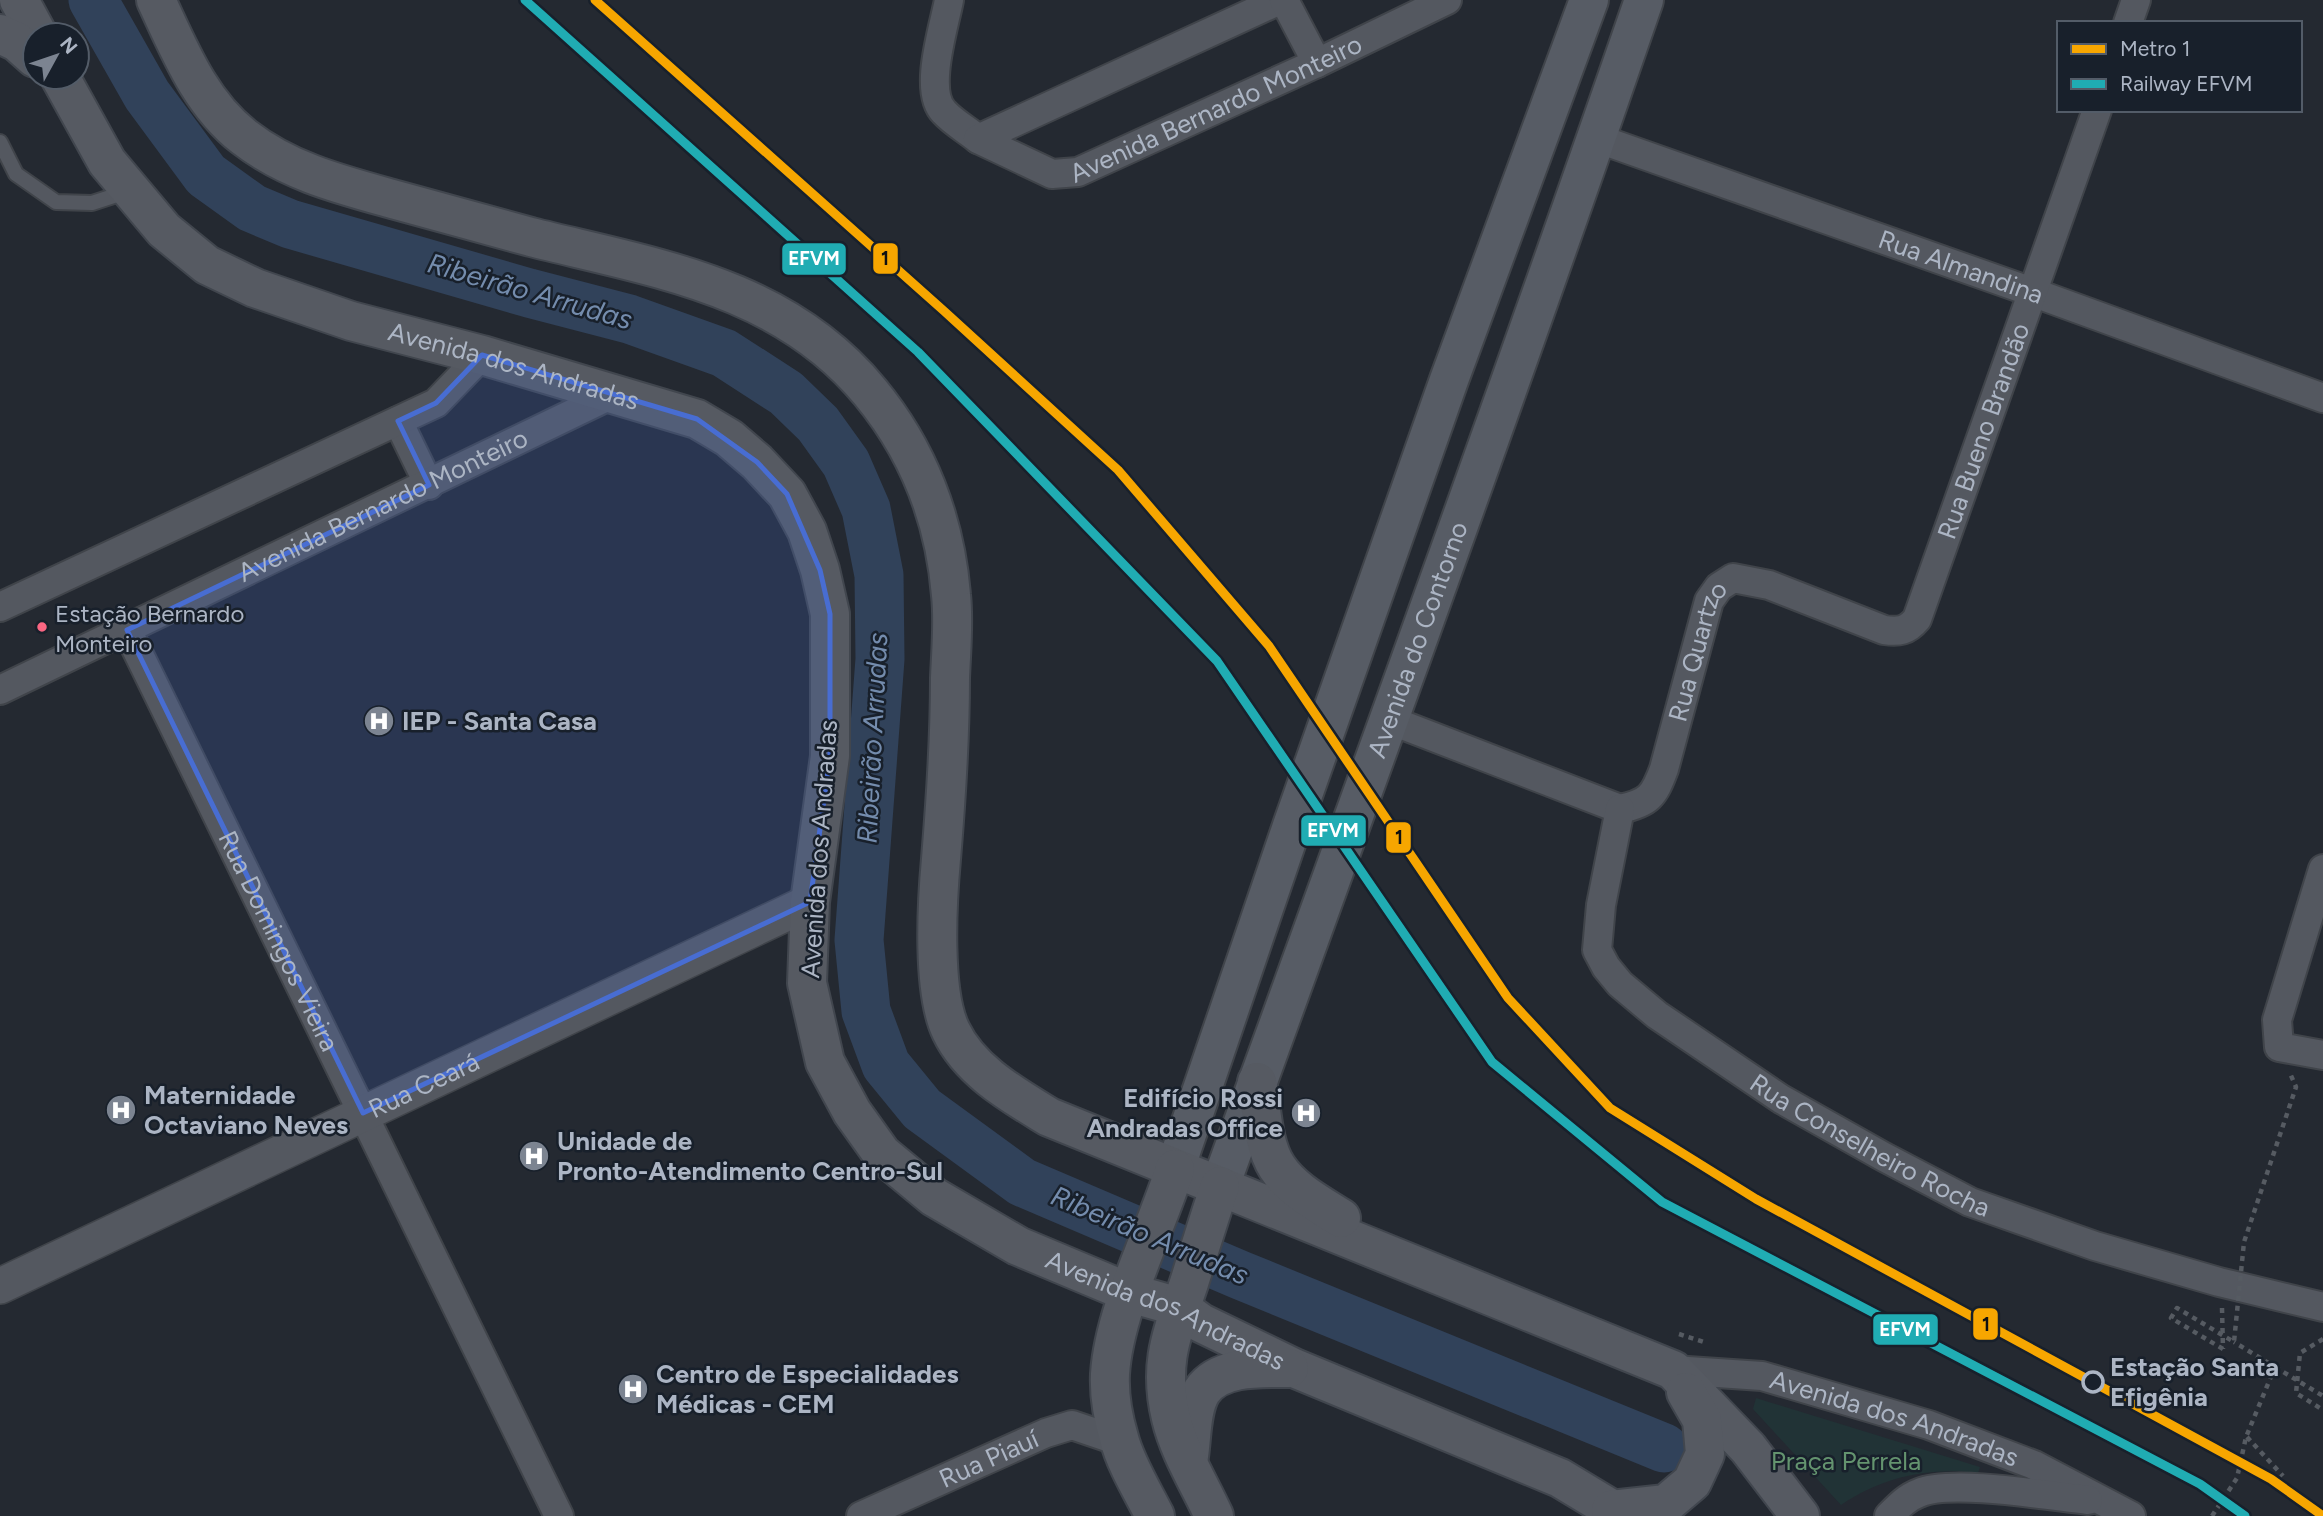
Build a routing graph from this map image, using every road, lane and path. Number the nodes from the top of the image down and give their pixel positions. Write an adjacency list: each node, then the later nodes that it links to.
1 (19, 0): 9 (main road)
2 (156, 0): 38 (main road, Avenida dos Andradas)
3 (949, 0): 17 (street, Avenida Bernardo Monteiro)
4 (1282, 0): 13 (street); 17 (street)
5 (1447, 0): 13 (street, Avenida Bernardo Monteiro)
6 (1588, 0): 38 (main road, Avenida do Contorno)
7 (1644, 0): 16 (main road, Avenida do Contorno)
8 (2136, 0): 10 (street)
9 (30, 21)
10 (2129, 21)
11 (0, 34): 12 (main road)
12 (21, 46)
13 (1317, 63): 17 (street, Avenida Bernardo Monteiro)
14 (66, 91): 19 (main road, Avenida dos Andradas)
15 (2096, 112): 20 (street, Rua Bueno Brandão)
16 (1596, 138): 20 (street, Rua Almandina); 30 (main road, Avenida do Contorno)
17 (978, 139)
18 (0, 142): 19 (lane)
19 (131, 191): 21 (main road, Avenida dos Andradas)
20 (2032, 292): 23 (street, Rua Almandina); 27 (street, Rua Bueno Brandão)
21 (482, 355): 22 (main road, Avenida dos Andradas); 24 (street)
22 (615, 393): 25 (street, Avenida Bernardo Monteiro); 33 (main road, Avenida dos Andradas)
23 (2323, 398)
24 (398, 421): 25 (street); 26 (street)
25 (429, 485): 28 (street, Avenida Bernardo Monteiro)
26 (0, 607)
27 (1909, 629): 31 (street, Rua Quartzo)
28 (127, 630): 29 (street, Avenida Bernardo Monteiro); 37 (street, Rua Domingos Vieira)
29 (0, 690)
30 (1386, 724): 31 (street); 36 (main road, Avenida do Contorno)
31 (1620, 809): 41 (street, Rua Conselheiro Rocha)
32 (2323, 869): 35 (street)
33 (810, 902): 37 (street, Rua Ceará); 43 (main road, Avenida dos Andradas)
34 (2323, 1055): 35 (street)
35 (2284, 1059): 47 (path, bridge)
36 (1257, 1082): 39 (main road, Avenida do Contorno); 40 (main road)
37 (363, 1113): 42 (street, Rua Ceará); 59 (street, Rua Domingos Vieira)
38 (1171, 1183): 39 (main road, Avenida dos Andradas); 43 (main road, Avenida do Contorno)
39 (1216, 1199): 40 (main road, Avenida dos Andradas); 44 (main road, Avenida do Contorno)
40 (1377, 1249): 50 (main road, Avenida dos Andradas)
41 (2219, 1282): 45 (street, Rua Conselheiro Rocha); 47 (path, bridge)
42 (0, 1286)
43 (1132, 1287): 44 (main road, Avenida dos Andradas); 54 (main road, Avenida do Contorno)
44 (1182, 1301): 49 (main road, Avenida dos Andradas); 55 (main road, Avenida do Contorno)
45 (2323, 1307)
46 (2323, 1339): 52 (path)
47 (2234, 1342): 48 (path)
48 (2275, 1367): 51 (path, bridge); 53 (path)
49 (1294, 1368): 55 (main road); 58 (main road, Avenida dos Andradas)
50 (1673, 1370): 57 (street, Avenida dos Andradas); 58 (main road); 63 (main road, Avenida dos Andradas)
51 (2323, 1396)
52 (2323, 1410)
53 (2246, 1437): 56 (path); 66 (path)
54 (1119, 1441): 60 (street, Rua Piauí); 61 (main road, Avenida do Contorno)
55 (1188, 1461): 62 (main road, Avenida do Contorno)
56 (2283, 1476)
57 (2105, 1502): 64 (street, Avenida dos Andradas); 65 (street, Avenida dos Andradas)
58 (1617, 1513)
59 (559, 1516)
60 (861, 1516)
61 (1154, 1516)
62 (1214, 1516)
63 (1800, 1516)
64 (1889, 1516)
65 (2131, 1516)
66 (2212, 1516)

